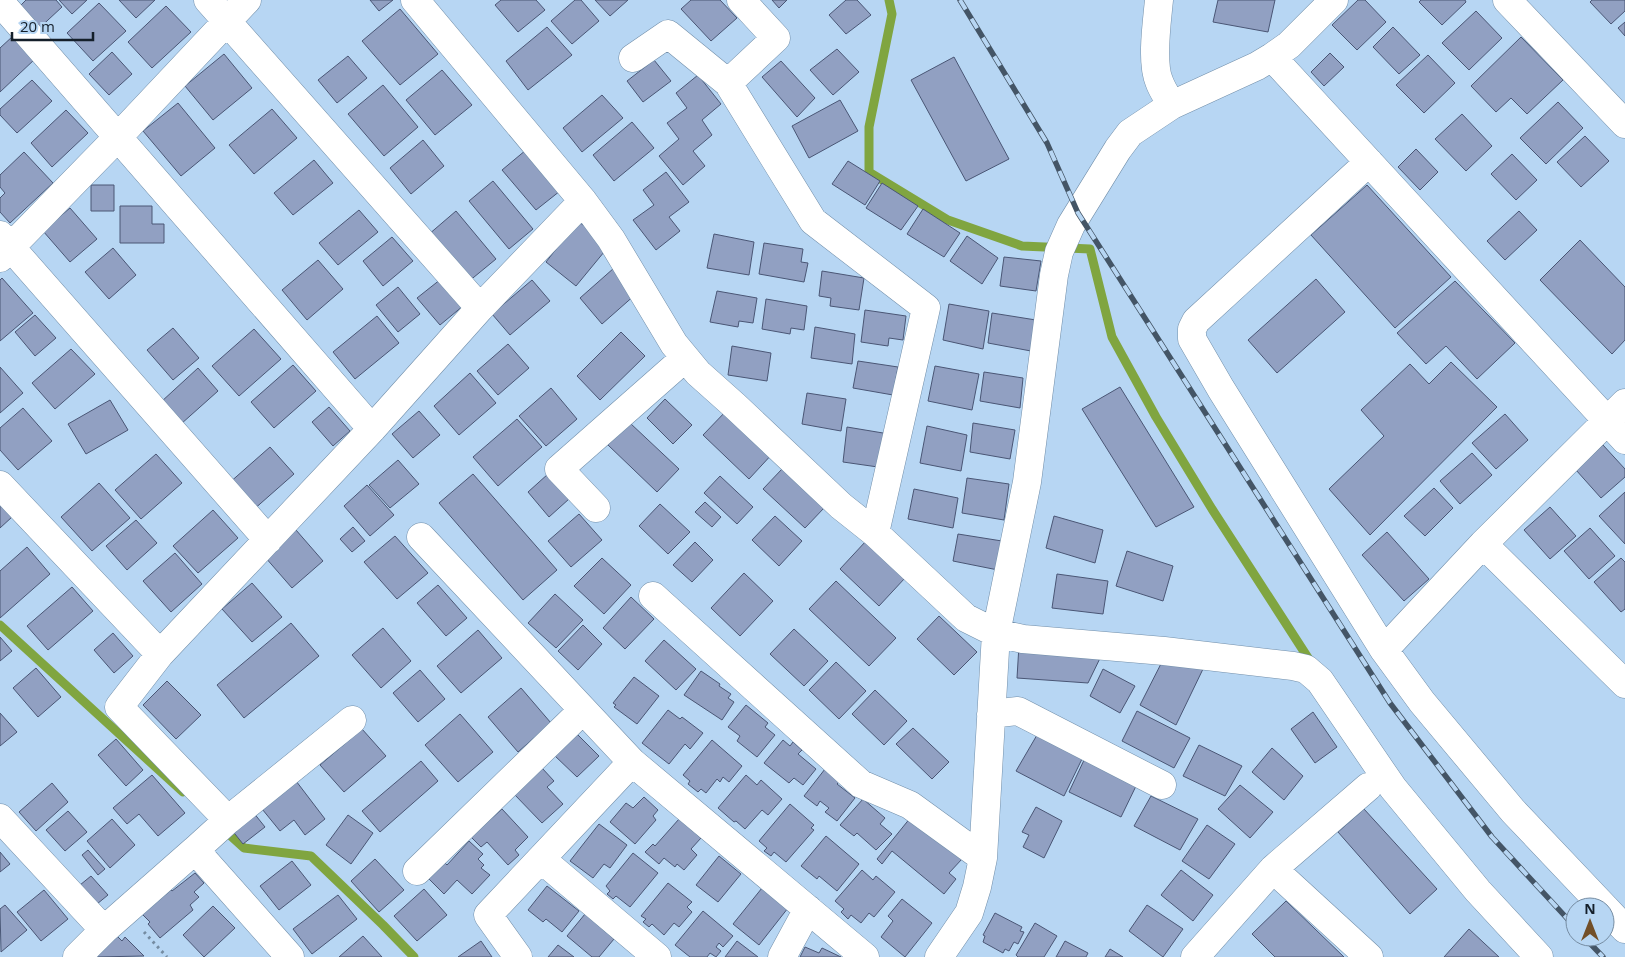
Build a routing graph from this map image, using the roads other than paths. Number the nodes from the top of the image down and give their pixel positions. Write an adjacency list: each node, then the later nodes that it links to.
1 (208, 0): 9 (street)
2 (247, 0): 9 (street)
3 (415, 0): 17 (street)
4 (741, 0): 12 (street)
5 (1159, 0): 13 (street)
6 (1334, 0): 10 (street)
7 (1506, 0): 14 (street)
8 (0, 2): 15 (street)
9 (226, 21): 15 (street); 19 (street)
10 (1272, 57): 13 (street); 16 (street)
11 (633, 58): 12 (street)
12 (728, 83): 25 (street)
13 (1172, 105): 30 (street)
14 (1625, 124)
15 (117, 138): 18 (street); 22 (street)
16 (1369, 162): 21 (street); 31 (street)
17 (583, 201): 19 (street); 20 (street)
18 (3, 247): 27 (street)
19 (480, 308): 22 (street)
20 (685, 358): 24 (street); 25 (street)
21 (1619, 421): 28 (street)
22 (372, 429): 27 (street)
23 (0, 485): 32 (street)
24 (596, 508)
25 (875, 533): 30 (street)
26 (421, 537): 34 (street)
27 (268, 540): 32 (street)
28 (1483, 544): 31 (street); 33 (street)
29 (653, 596): 44 (street)
30 (996, 632): 35 (street); 61 (street)
31 (1384, 650): 47 (street)
32 (160, 654): 41 (street)
33 (1625, 684)
34 (583, 710): 37 (street); 46 (street)
35 (990, 714): 38 (street); 44 (street)
36 (352, 720): 41 (street)
37 (632, 762): 43 (street); 48 (street)
38 (1162, 785)
39 (1368, 787): 45 (street)
40 (0, 819): 51 (street)
41 (228, 820): 42 (street)
42 (195, 850): 51 (street); 53 (street)
43 (541, 858): 54 (street); 55 (street)
44 (983, 858): 58 (street)
45 (1273, 869): 59 (street); 60 (street)
46 (417, 871)
47 (1595, 897)
48 (808, 909): 56 (street); 57 (street)
49 (1615, 918): 50 (street)
50 (1625, 929)
51 (104, 930): 52 (street)
52 (77, 957)
53 (290, 957)
54 (518, 957)
55 (657, 957)
56 (782, 957)
57 (866, 957)
58 (939, 957)
59 (1195, 957)
60 (1369, 957)
61 (1539, 957)

